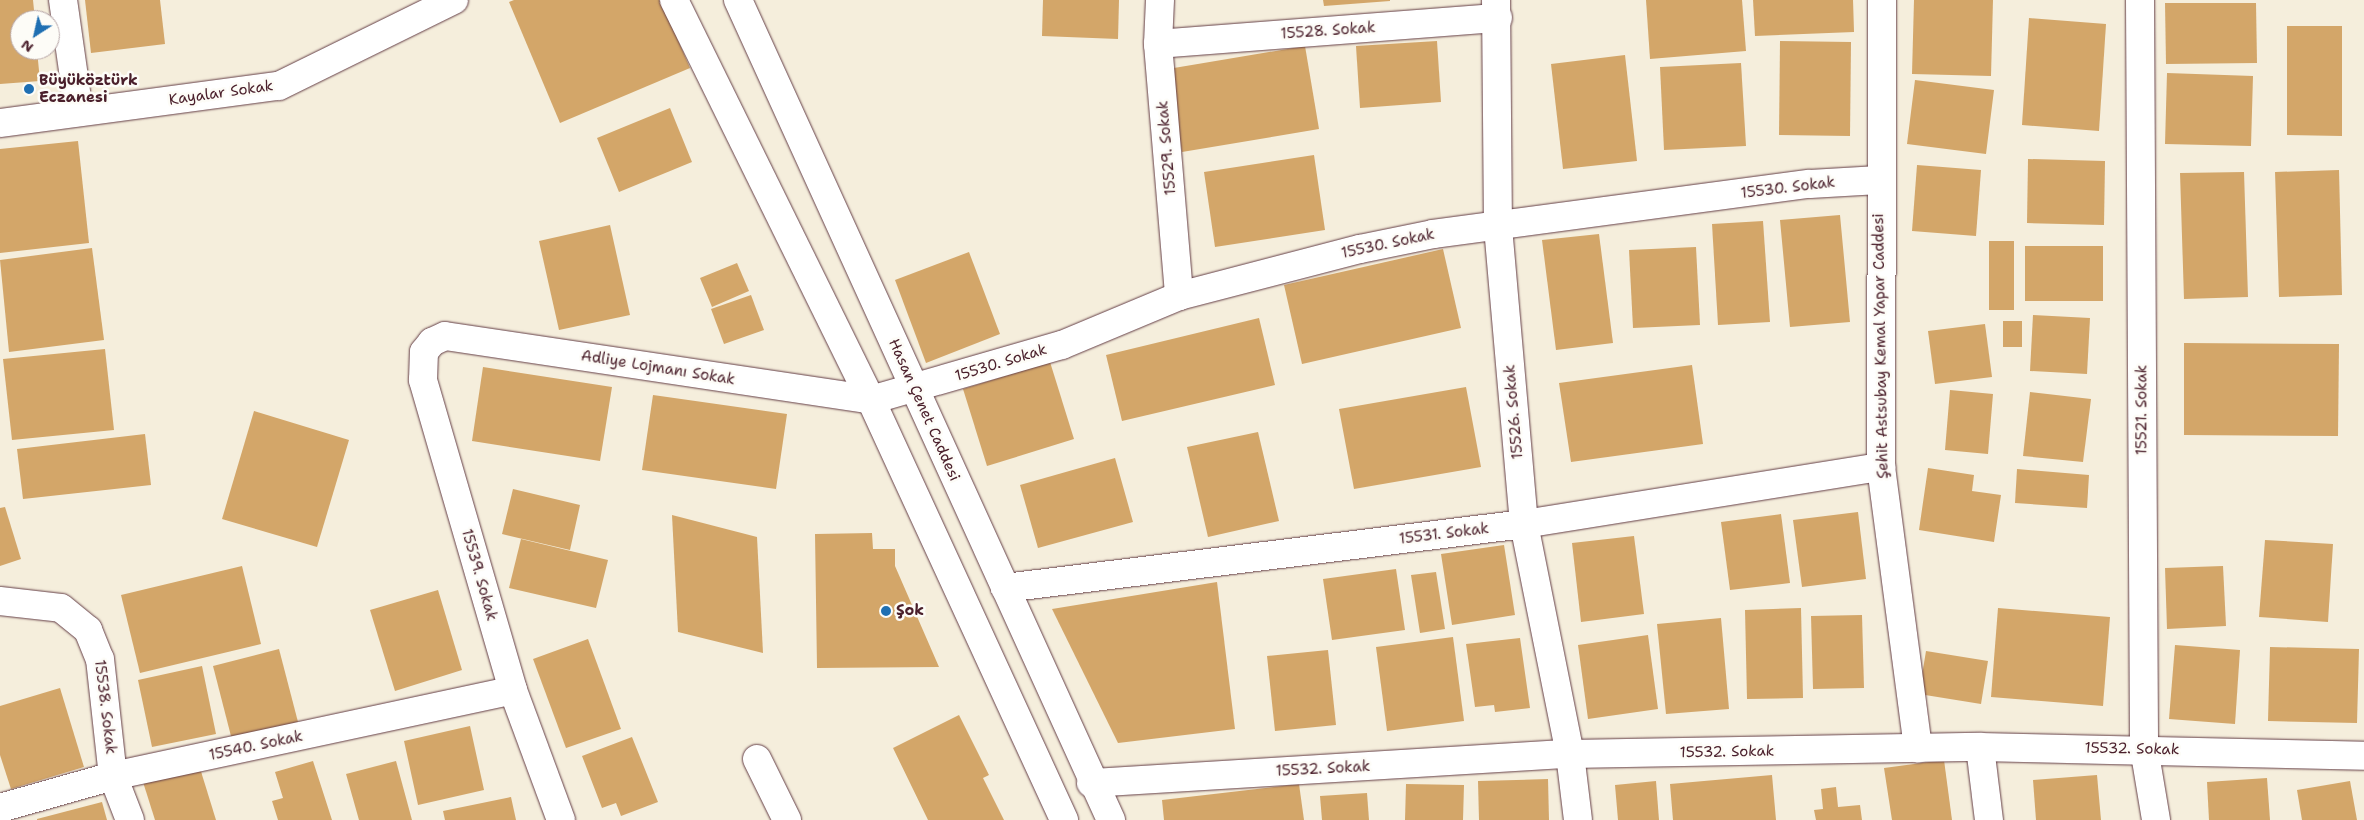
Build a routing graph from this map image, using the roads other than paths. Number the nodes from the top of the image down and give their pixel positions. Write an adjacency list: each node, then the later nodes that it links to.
1 (63, 0): 10 (street)
2 (454, 0): 10 (street, Kayalar Sokak)
3 (674, 0): 17 (street)
4 (738, 0): 16 (street, Hasan Çenet Caddesi)
5 (1160, 0): 9 (street, 15529. Sokak)
6 (1882, 0): 12 (street, Şehit Astsubay Kemal Yapar Caddesi)
7 (2140, 0): 24 (street, 15521. Sokak)
8 (1497, 9): 9 (street, 15528. Sokak); 13 (street, 15526. Sokak)
9 (1158, 44): 14 (street, 15529. Sokak)
10 (79, 112): 11 (street, Kayalar Sokak)
11 (0, 123)
12 (1879, 180): 13 (street, 15530. Sokak); 18 (street, Şehit Astsubay Kemal Yapar Caddesi)
13 (1498, 227): 14 (street, 15530. Sokak); 19 (street, 15526. Sokak)
14 (1179, 296): 16 (street, 15530. Sokak)
15 (445, 336): 17 (street, Adliye Lojmanı Sokak); 22 (street, 15539. Sokak)
16 (914, 390): 17 (street, 15530. Sokak); 20 (street, Hasan Çenet Caddesi)
17 (871, 400): 35 (street)
18 (1881, 467): 19 (street, 15531. Sokak); 25 (street, Şehit Astsubay Kemal Yapar Caddesi)
19 (1524, 524): 20 (street, 15531. Sokak); 26 (street, 15526. Sokak)
20 (1005, 588): 30 (street, Hasan Çenet Caddesi)
21 (0, 601): 29 (street, 15538. Sokak)
22 (513, 690): 29 (street, 15540. Sokak); 33 (street, 15539. Sokak)
23 (1980, 747): 24 (street, 15532. Sokak); 25 (street, 15532. Sokak); 38 (street)
24 (2144, 748): 27 (street, 15532. Sokak); 39 (street, 15521. Sokak)
25 (1918, 749): 26 (street, 15532. Sokak)
26 (1570, 754): 30 (street, 15532. Sokak); 37 (street, 15526. Sokak)
27 (2364, 756)
28 (757, 759): 34 (street)
29 (113, 776): 31 (street, 15540. Sokak); 32 (street, 15538. Sokak)
30 (1091, 783): 36 (street, Hasan Çenet Caddesi)
31 (0, 808)
32 (130, 820)
33 (561, 820)
34 (787, 820)
35 (1064, 820)
36 (1111, 820)
37 (1578, 820)
38 (1989, 820)
39 (2156, 820)

